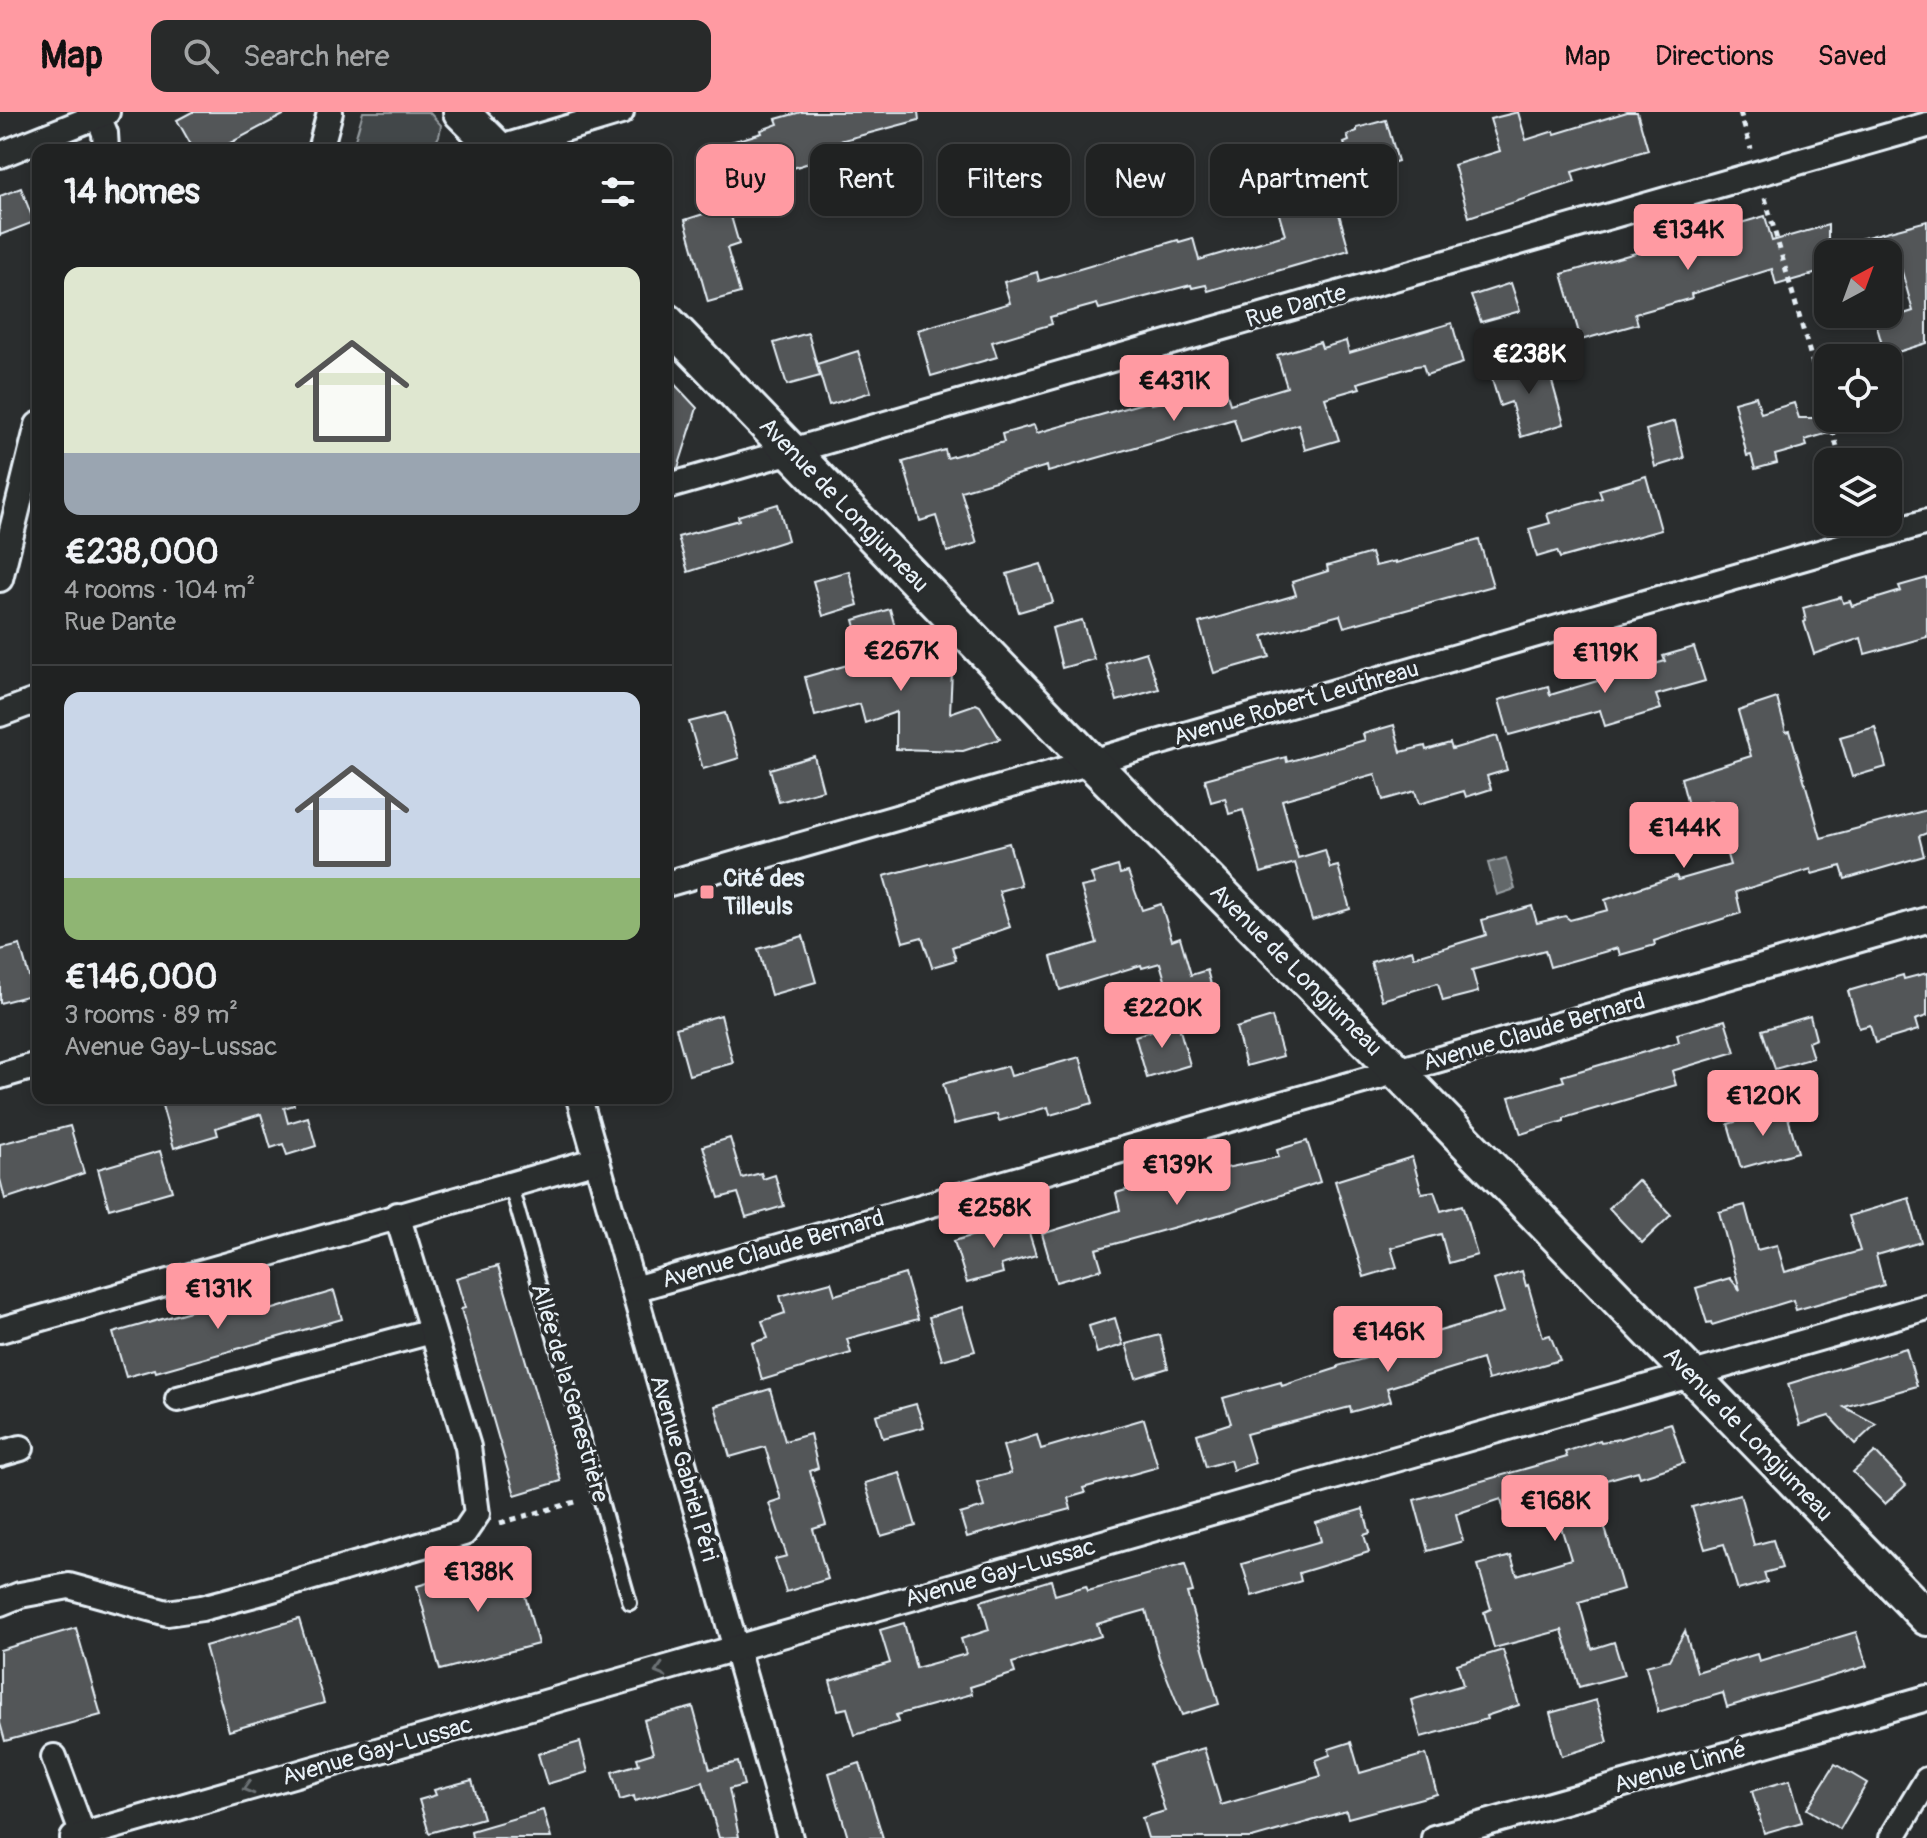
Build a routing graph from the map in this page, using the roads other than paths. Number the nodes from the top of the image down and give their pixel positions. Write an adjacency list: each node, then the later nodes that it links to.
1 (330, 112): 7 (street)
2 (461, 112): 8 (street)
3 (621, 112): 9 (street)
4 (103, 114): 6 (street); 10 (street)
5 (1927, 125): 13 (street, Rue Dante)
6 (106, 144)
7 (322, 144)
8 (491, 144)
9 (517, 144)
10 (0, 155)
11 (672, 327): 13 (street, Avenue de Longjumeau)
12 (32, 449): 16 (street)
13 (792, 451): 14 (street, Rue Dante); 19 (street, Avenue de Longjumeau)
14 (672, 485)
15 (1927, 522): 19 (street, Avenue Robert Leuthreau)
16 (0, 579)
17 (32, 702): 18 (street)
18 (0, 714)
19 (1091, 762): 20 (street, Avenue Robert Leuthreau); 23 (street, Avenue de Longjumeau)
20 (672, 882)
21 (1927, 920): 23 (street, Avenue Claude Bernard)
22 (32, 1067): 24 (street)
23 (1397, 1071): 29 (street, Avenue Claude Bernard); 33 (street, Avenue de Longjumeau)
24 (0, 1076)
25 (581, 1104): 26 (street, Avenue Gabriel Péri)
26 (597, 1160): 27 (street); 29 (street, Avenue Gabriel Péri)
27 (510, 1183): 28 (street); 36 (lane, Allée de la Genestrière)
28 (397, 1215): 31 (street); 32 (street)
29 (634, 1289): 38 (street, Avenue Gabriel Péri)
30 (1927, 1307): 33 (street, Avenue Gay-Lussac)
31 (0, 1330)
32 (432, 1331): 34 (street); 35 (street)
33 (1690, 1375): 37 (street, Avenue de Longjumeau); 38 (street, Avenue Gay-Lussac)
34 (178, 1399)
35 (0, 1603)
36 (630, 1603)
37 (1927, 1618)
38 (735, 1649): 42 (street, Avenue Gay-Lussac, one-way to 42); 43 (street, Avenue Gabriel Péri)
39 (1927, 1698): 44 (street, Avenue Linné)
40 (54, 1757): 42 (street)
41 (1927, 1780): 45 (street)
42 (78, 1837)
43 (790, 1838)
44 (1434, 1838)
45 (1892, 1838)

